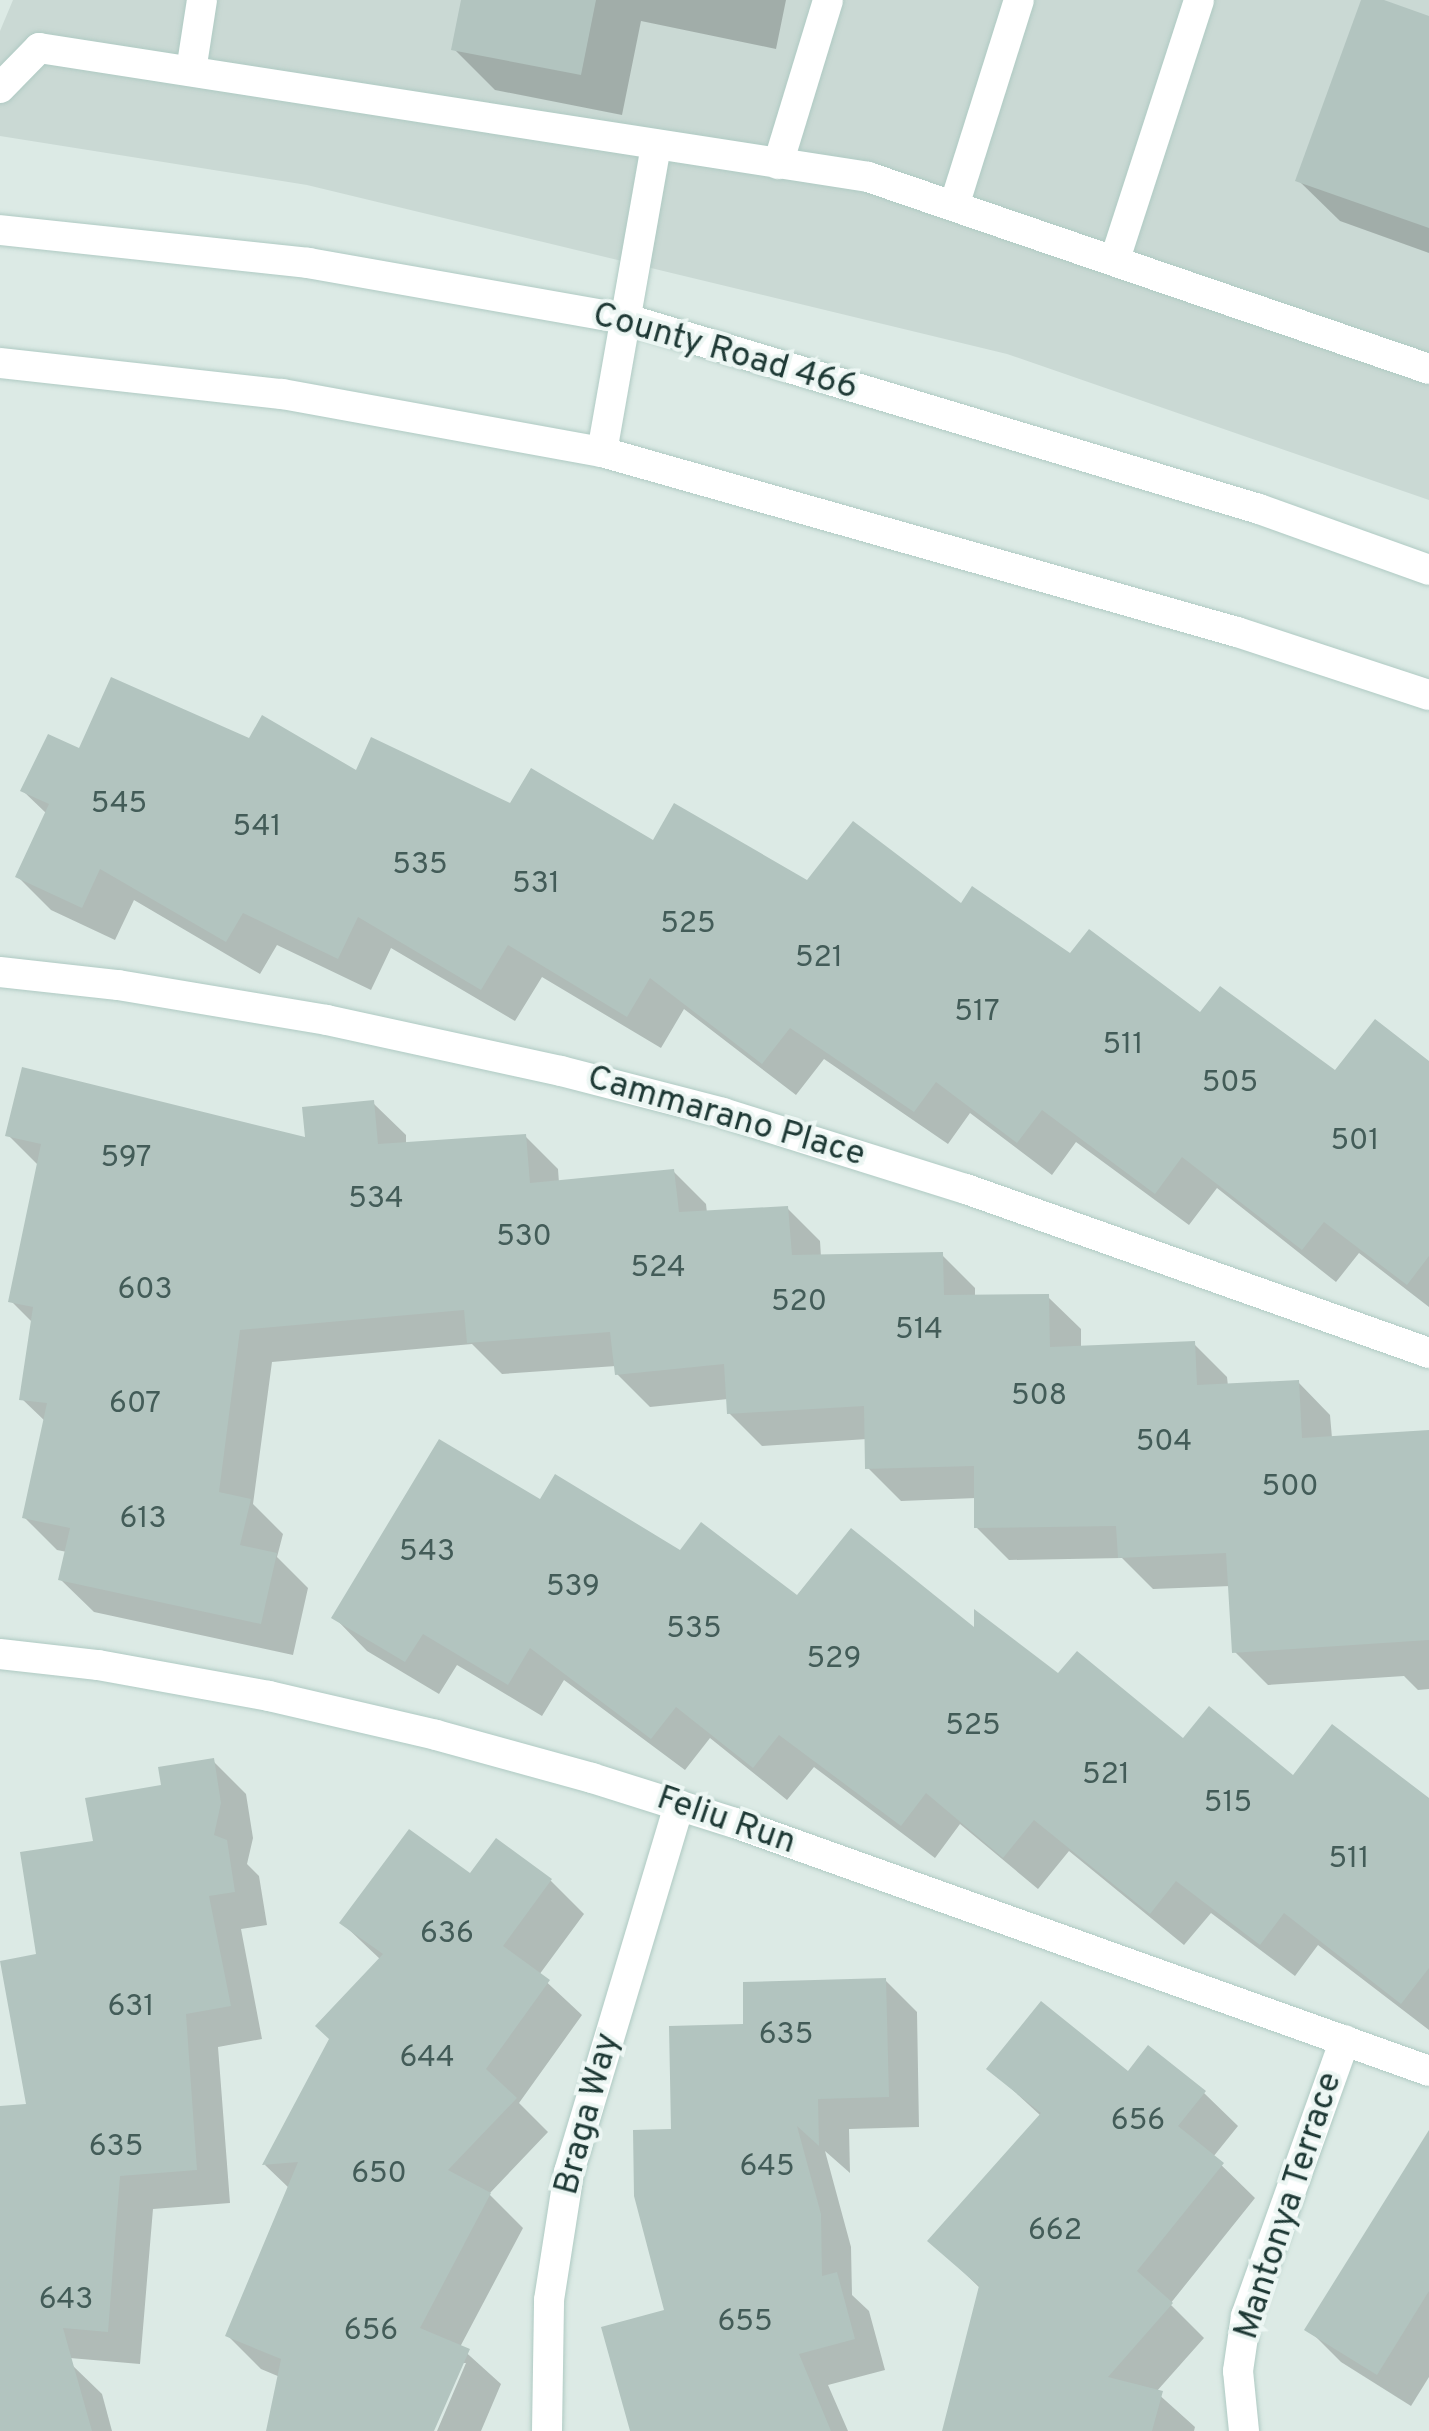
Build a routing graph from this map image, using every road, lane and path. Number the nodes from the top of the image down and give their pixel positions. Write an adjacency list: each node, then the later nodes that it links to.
1 (202, 0): 5 (street)
2 (828, 0): 8 (street)
3 (1019, 0): 9 (street)
4 (1198, 0): 11 (street)
5 (191, 72): 6 (street); 7 (street)
6 (0, 88)
7 (656, 144): 8 (street); 12 (street)
8 (778, 164): 9 (street)
9 (954, 206): 11 (street)
10 (0, 230): 12 (street, County Road 466)
11 (1115, 259): 14 (street)
12 (627, 319): 15 (street); 16 (street, County Road 466)
13 (0, 363): 15 (street)
14 (1429, 369)
15 (602, 452): 17 (street)
16 (1429, 570)
17 (1429, 695)
18 (0, 972): 19 (street, Cammarano Place)
19 (1429, 1353)
20 (0, 1654): 21 (street, Feliu Run)
21 (679, 1805): 22 (street, Feliu Run); 24 (street, Braga Way)
22 (1344, 2040): 23 (street, Feliu Run); 25 (street, Mantonya Terrace)
23 (1429, 2071)
24 (548, 2431)
25 (1244, 2431)

